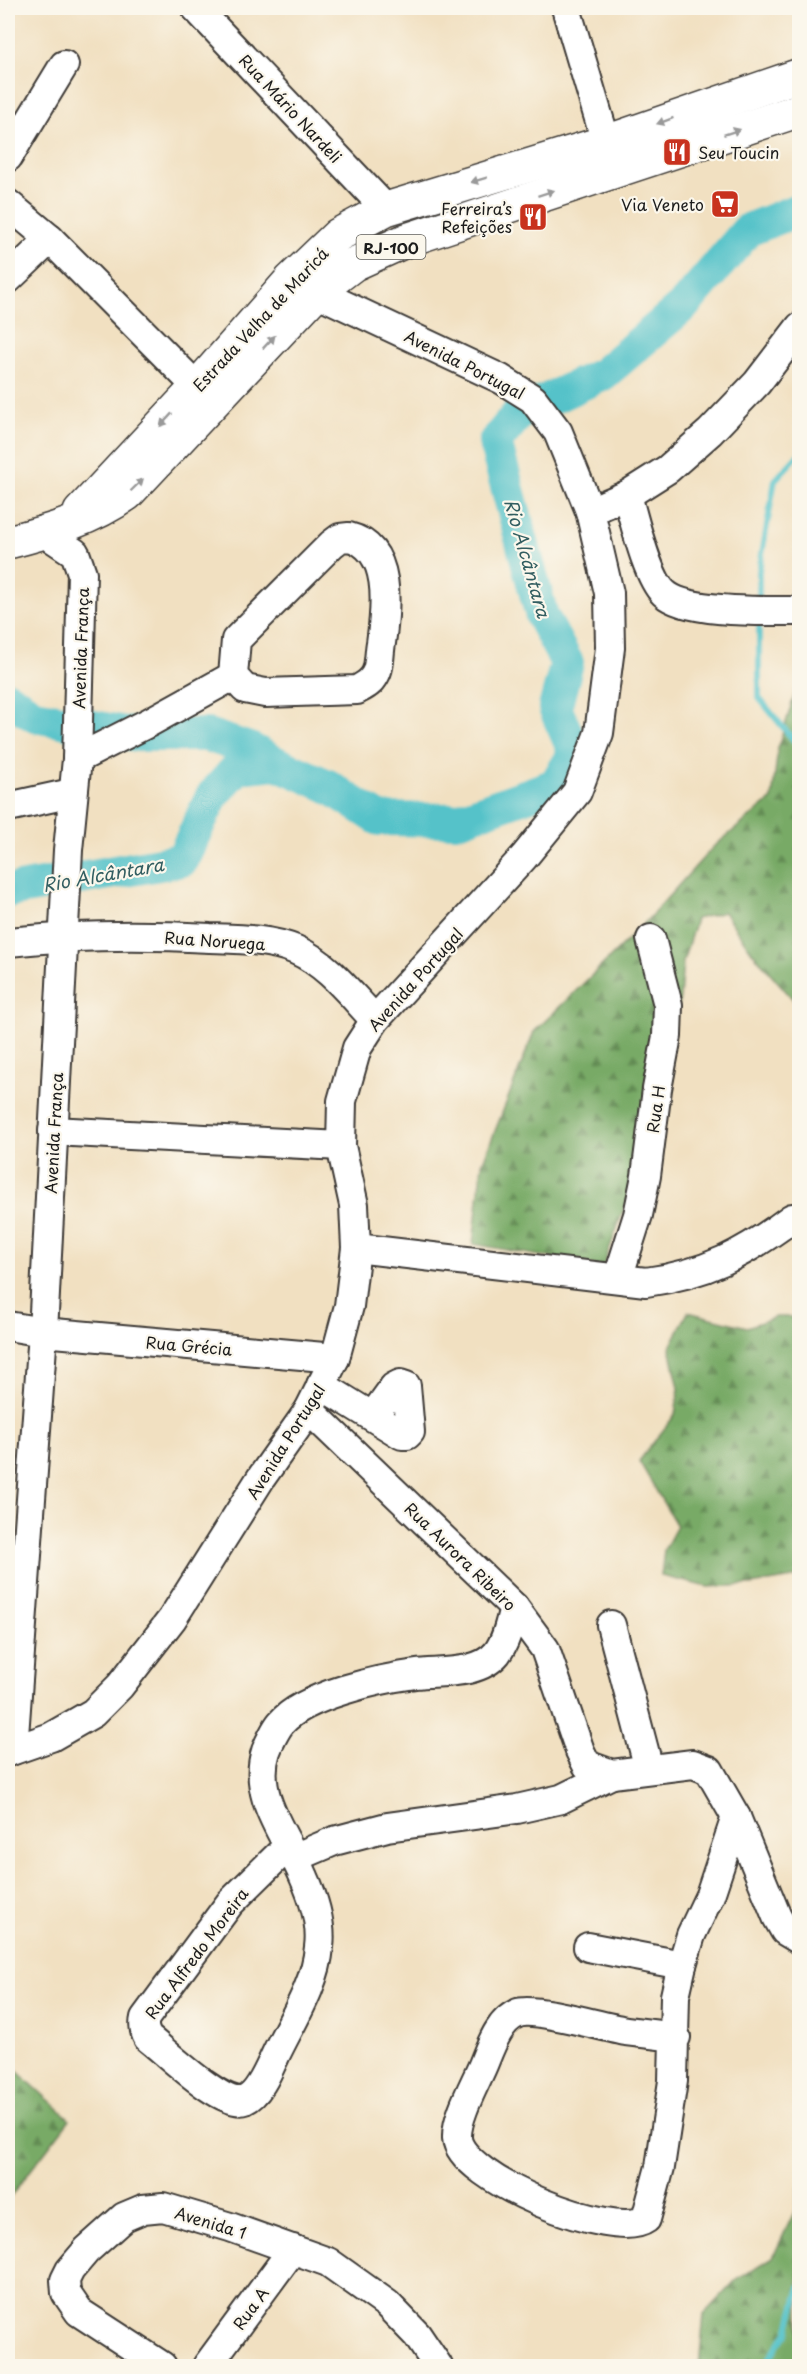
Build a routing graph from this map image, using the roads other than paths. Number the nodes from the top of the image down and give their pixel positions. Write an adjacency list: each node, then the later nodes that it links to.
1 (196, 8): 9 (street, Rua Mário Nardeli)
2 (566, 8): 6 (street)
3 (63, 65): 7 (street)
4 (800, 75): 6 (main road, Estrada Velha de Maricá / RJ-100, one-way to 6)
5 (800, 110): 12 (main road, Estrada Velha de Maricá / RJ-100, one-way to 5)
6 (606, 142): 9 (main road, Estrada Velha de Maricá / RJ-100, one-way to 9)
7 (8, 157)
8 (8, 204): 10 (street)
9 (386, 209): 12 (main road, Estrada Velha de Maricá / RJ-100)
10 (50, 239): 11 (street); 14 (street)
11 (8, 279)
12 (304, 286): 14 (main road, Estrada Velha de Maricá / RJ-100); 16 (street, Avenida Portugal); 17 (main road, Estrada Velha de Maricá / RJ-100, one-way to 12)
13 (800, 327): 15 (street)
14 (197, 387): 17 (main road, Estrada Velha de Maricá / RJ-100, one-way to 17)
15 (627, 495): 16 (street); 19 (street)
16 (590, 512): 27 (street, Avenida Portugal)
17 (56, 528): 18 (main road, Estrada Velha de Maricá / RJ-100); 21 (street, Avenida França)
18 (8, 542)
19 (787, 611)
20 (233, 676): 20 (street); 21 (street)
21 (77, 759): 22 (street, Avenida França)
22 (72, 793): 23 (street); 24 (street, Avenida França)
23 (8, 807)
24 (63, 936): 26 (street, Rua Noruega); 27 (street, Rua Noruega); 28 (street, Avenida França)
25 (651, 939): 32 (street, Rua H)
26 (8, 942)
27 (375, 1020): 29 (street, Avenida Portugal)
28 (53, 1131): 29 (street); 34 (street, Avenida França)
29 (341, 1146): 31 (street, Avenida Portugal)
30 (792, 1218): 32 (street)
31 (356, 1248): 32 (street); 35 (street, Avenida Portugal)
32 (618, 1278)
33 (8, 1326): 34 (street, Rua Grécia)
34 (43, 1332): 35 (street, Rua Grécia); 41 (street, Avenida França)
35 (335, 1358): 36 (street, Avenida Portugal)
36 (321, 1385): 37 (street, Avenida Portugal); 38 (street)
37 (309, 1410): 39 (street, Rua Aurora Ribeiro); 41 (street, Avenida Portugal)
38 (373, 1416)
39 (514, 1606): 43 (street, Rua Aurora Ribeiro); 45 (street, Rua Alfredo Moreira)
40 (611, 1625): 42 (street)
41 (10, 1751)
42 (648, 1768): 43 (street); 44 (street)
43 (612, 1774): 45 (street)
44 (736, 1817): 46 (street); 48 (street)
45 (291, 1852): 45 (street, Rua Alfredo Moreira)
46 (800, 1940)
47 (588, 1947): 48 (street)
48 (682, 1965): 49 (street)
49 (676, 2037): 49 (street)
50 (293, 2249): 51 (street, Avenida 1); 52 (street, Rua A); 53 (street, Avenida 1)
51 (162, 2367)
52 (207, 2367)
53 (438, 2367)

